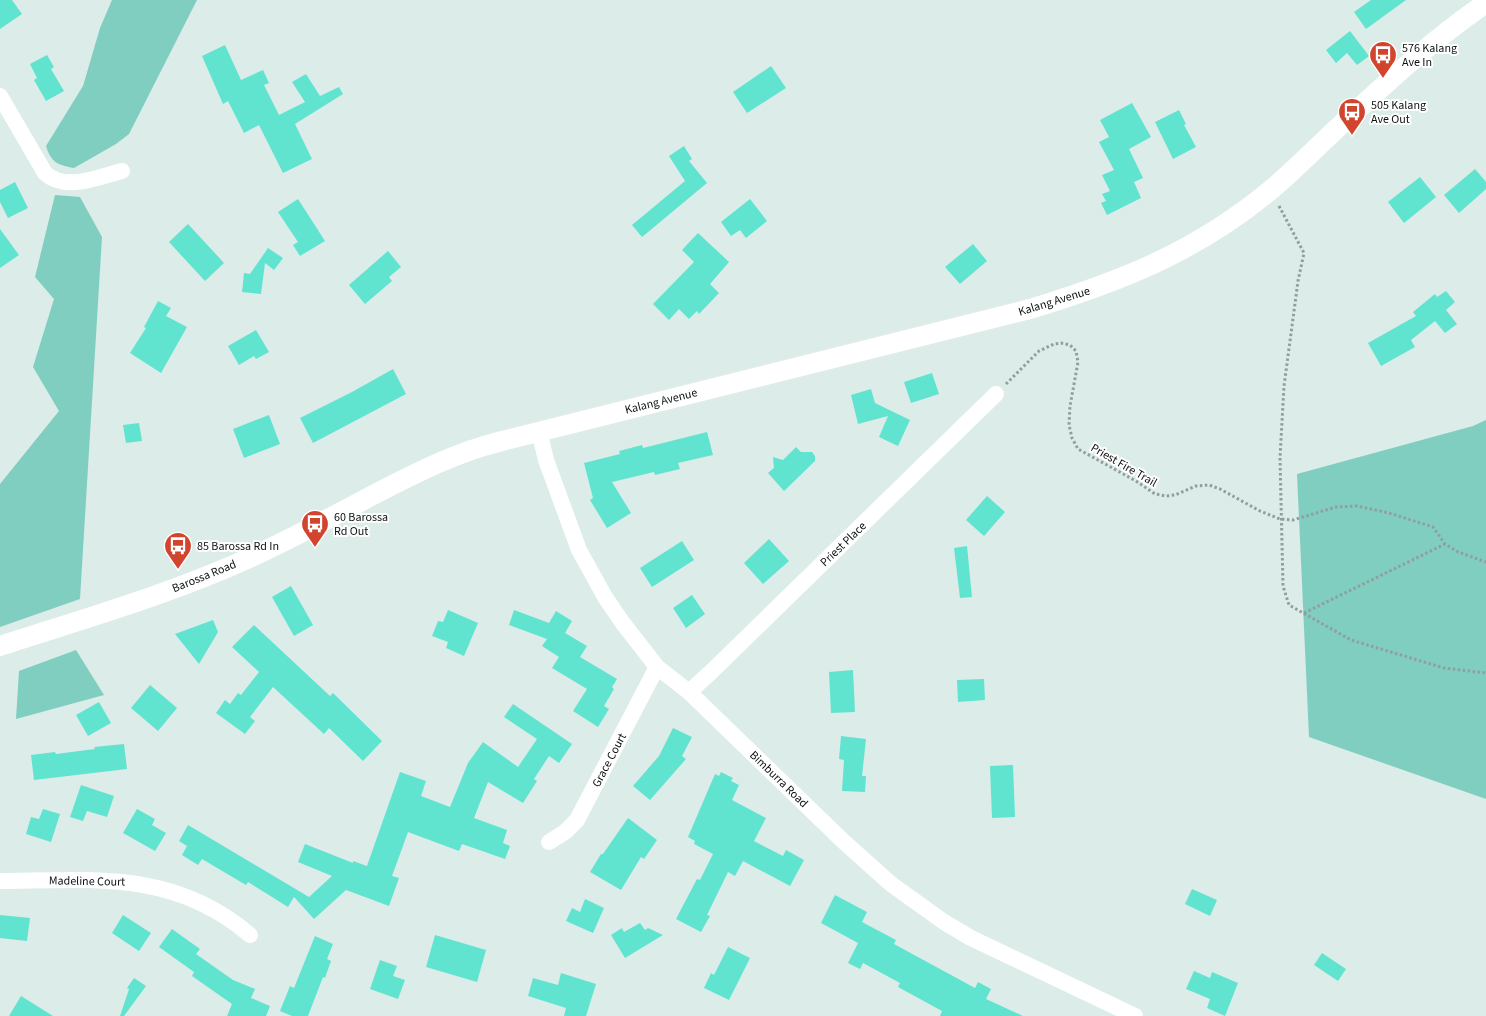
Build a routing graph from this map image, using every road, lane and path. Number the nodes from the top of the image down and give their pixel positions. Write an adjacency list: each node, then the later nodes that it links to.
1 (1486, 3): 4 (street, Kalang Avenue)
2 (0, 96): 3 (street)
3 (122, 171)
4 (1271, 189): 6 (street, Kalang Avenue); 7 (path)
5 (996, 394): 7 (path, Priest Fire Trail); 14 (street, Priest Place)
6 (539, 431): 11 (street, Barossa Road); 12 (street, Bimburra Road)
7 (1280, 520): 8 (path); 10 (path)
8 (1445, 544): 9 (path); 10 (path)
9 (1486, 562)
10 (1303, 613): 13 (path)
11 (0, 646)
12 (657, 667): 14 (street, Bimburra Road); 15 (street, Grace Court)
13 (1486, 673)
14 (689, 692): 18 (street, Bimburra Road)
15 (549, 842)
16 (0, 881): 17 (street, Madeline Court)
17 (250, 935)
18 (1135, 1016)

